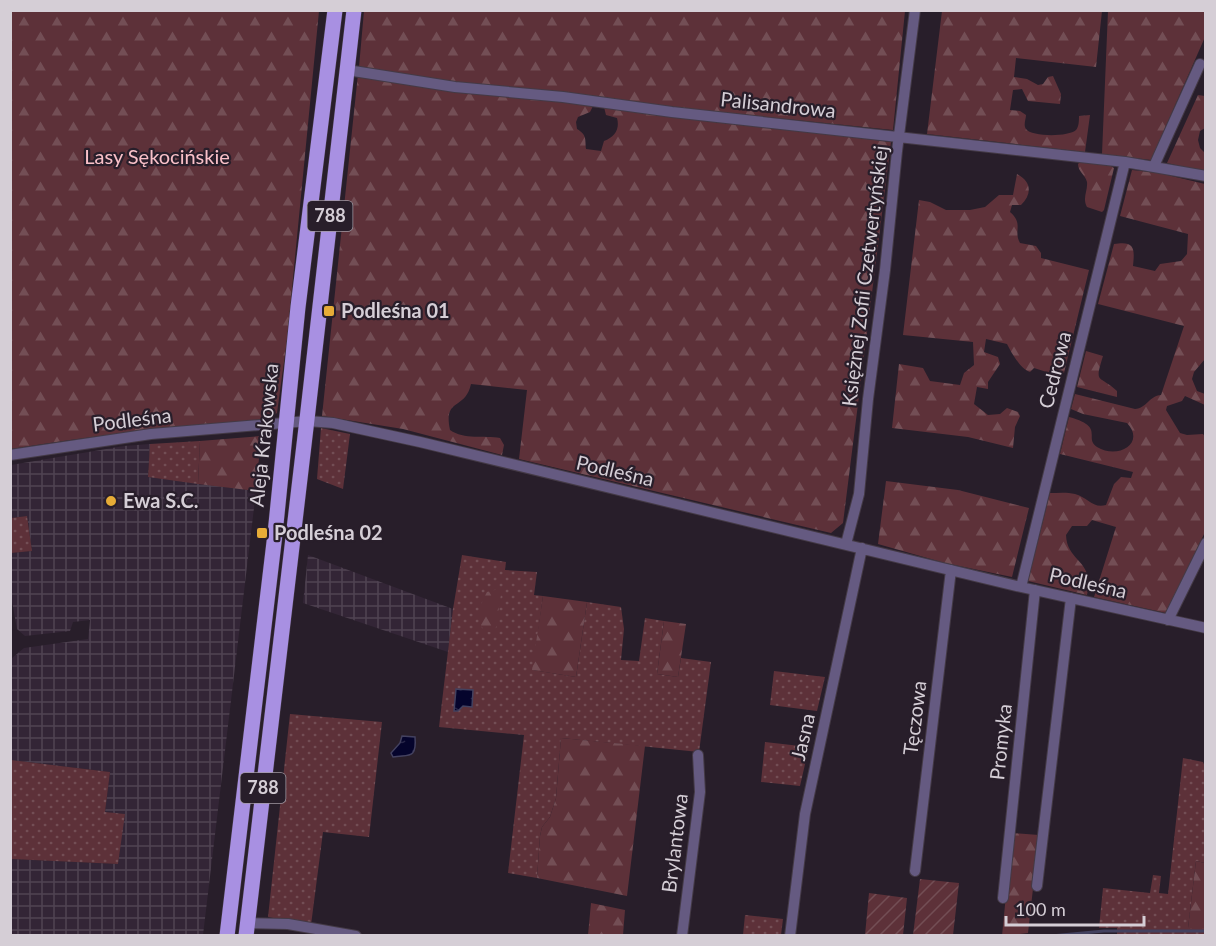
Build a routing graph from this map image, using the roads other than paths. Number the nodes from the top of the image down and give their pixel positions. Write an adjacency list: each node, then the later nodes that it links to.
1 (335, 10): 11 (main road, Aleja Krakowska / 788)
2 (354, 10): 5 (main road, 788)
3 (915, 10): 6 (street, Księżnej Zofii Czetwertyńskiej)
4 (1200, 64): 8 (street)
5 (347, 70): 6 (street, Palisandrowa); 10 (main road, 788)
6 (899, 136): 7 (street, Palisandrowa); 14 (street, Księżnej Zofii Czetwertyńskiej)
7 (1125, 162): 8 (street, Palisandrowa); 17 (street, Cedrowa)
8 (1154, 166): 9 (street, Palisandrowa)
9 (1206, 176)
10 (308, 421): 11 (street, Podleśna); 14 (street, Podleśna); 26 (main road, 788)
11 (285, 424): 12 (street, Podleśna); 27 (main road, Aleja Krakowska / 788)
12 (10, 455)
13 (1206, 543): 20 (street)
14 (846, 544): 15 (street, Podleśna)
15 (862, 548): 16 (street, Podleśna); 30 (street, Jasna)
16 (951, 570): 17 (street, Podleśna); 23 (street, Tęczowa)
17 (1021, 587): 18 (street, Podleśna)
18 (1035, 590): 19 (street, Podleśna); 25 (street, Promyka)
19 (1071, 598): 20 (street, Podleśna); 24 (street)
20 (1168, 620): 21 (street, Podleśna)
21 (1206, 628)
22 (698, 755): 29 (street, Brylantowa)
23 (915, 871)
24 (1037, 886)
25 (1003, 898)
26 (247, 929): 28 (street)
27 (227, 936)
28 (356, 936)
29 (682, 936)
30 (790, 936)

